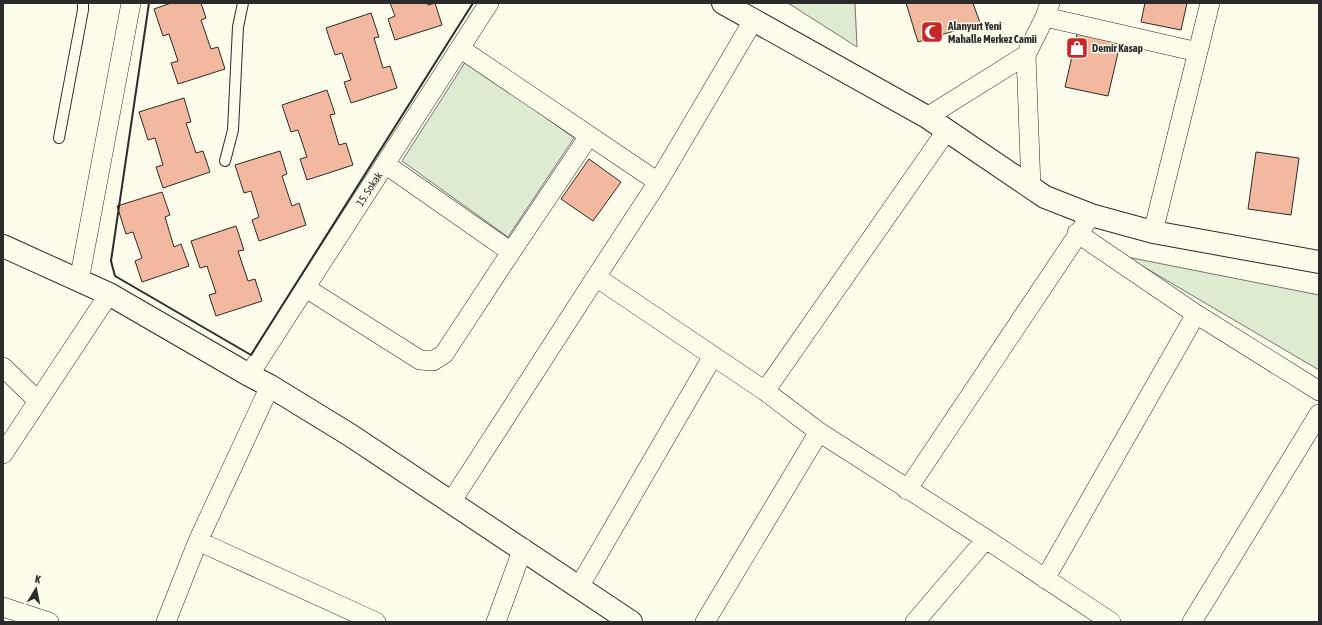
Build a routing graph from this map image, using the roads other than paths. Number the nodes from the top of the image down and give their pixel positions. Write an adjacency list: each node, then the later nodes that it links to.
1 (83, 3): 15 (lane)
2 (131, 3): 27 (street)
3 (243, 3): 16 (lane)
4 (489, 3): 9 (street, 15. Sokak)
5 (723, 3): 8 (street)
6 (1210, 3): 10 (street)
7 (1047, 10): 10 (street); 11 (street)
8 (753, 21): 12 (street); 18 (street)
9 (461, 49): 14 (street); 17 (street, 15. Sokak)
10 (1198, 52): 21 (street)
11 (1026, 55): 12 (street); 19 (street)
12 (927, 116): 13 (street)
13 (947, 130): 19 (street); 35 (street)
14 (589, 136): 18 (street); 24 (street)
15 (58, 138)
16 (225, 161)
17 (385, 164): 24 (street); 28 (street, 15. Sokak)
18 (658, 182): 26 (street)
19 (1031, 188): 20 (street)
20 (1091, 215): 21 (street); 22 (street)
21 (1154, 232): 25 (street)
22 (1077, 233): 30 (street); 41 (street)
23 (3, 246): 27 (street)
24 (511, 252): 28 (street)
25 (1319, 262)
26 (596, 277): 31 (street); 42 (street)
27 (79, 281): 29 (street)
28 (306, 288): 33 (street, 15. Sokak)
29 (109, 294): 33 (street); 37 (street)
30 (1196, 314): 36 (street); 46 (street)
31 (712, 356): 35 (street); 47 (street)
32 (3, 367): 37 (street)
33 (248, 376): 34 (street)
34 (270, 386): 42 (street); 44 (street)
35 (765, 391): 39 (street)
36 (1319, 391)
37 (38, 401): 40 (street)
38 (1319, 414): 57 (street)
39 (819, 432): 41 (street); 55 (street)
40 (3, 454)
41 (907, 490): 43 (street)
42 (451, 502): 45 (street)
43 (986, 539): 46 (street); 56 (street)
44 (198, 541): 51 (street); 52 (street)
45 (523, 548): 47 (street); 53 (street)
46 (1045, 579): 49 (street)
47 (579, 587): 54 (street)
48 (4, 610): 50 (street)
49 (1098, 619)
50 (49, 622)
51 (166, 622)
52 (376, 622)
53 (496, 622)
54 (632, 622)
55 (705, 622)
56 (915, 622)
57 (1192, 622)

